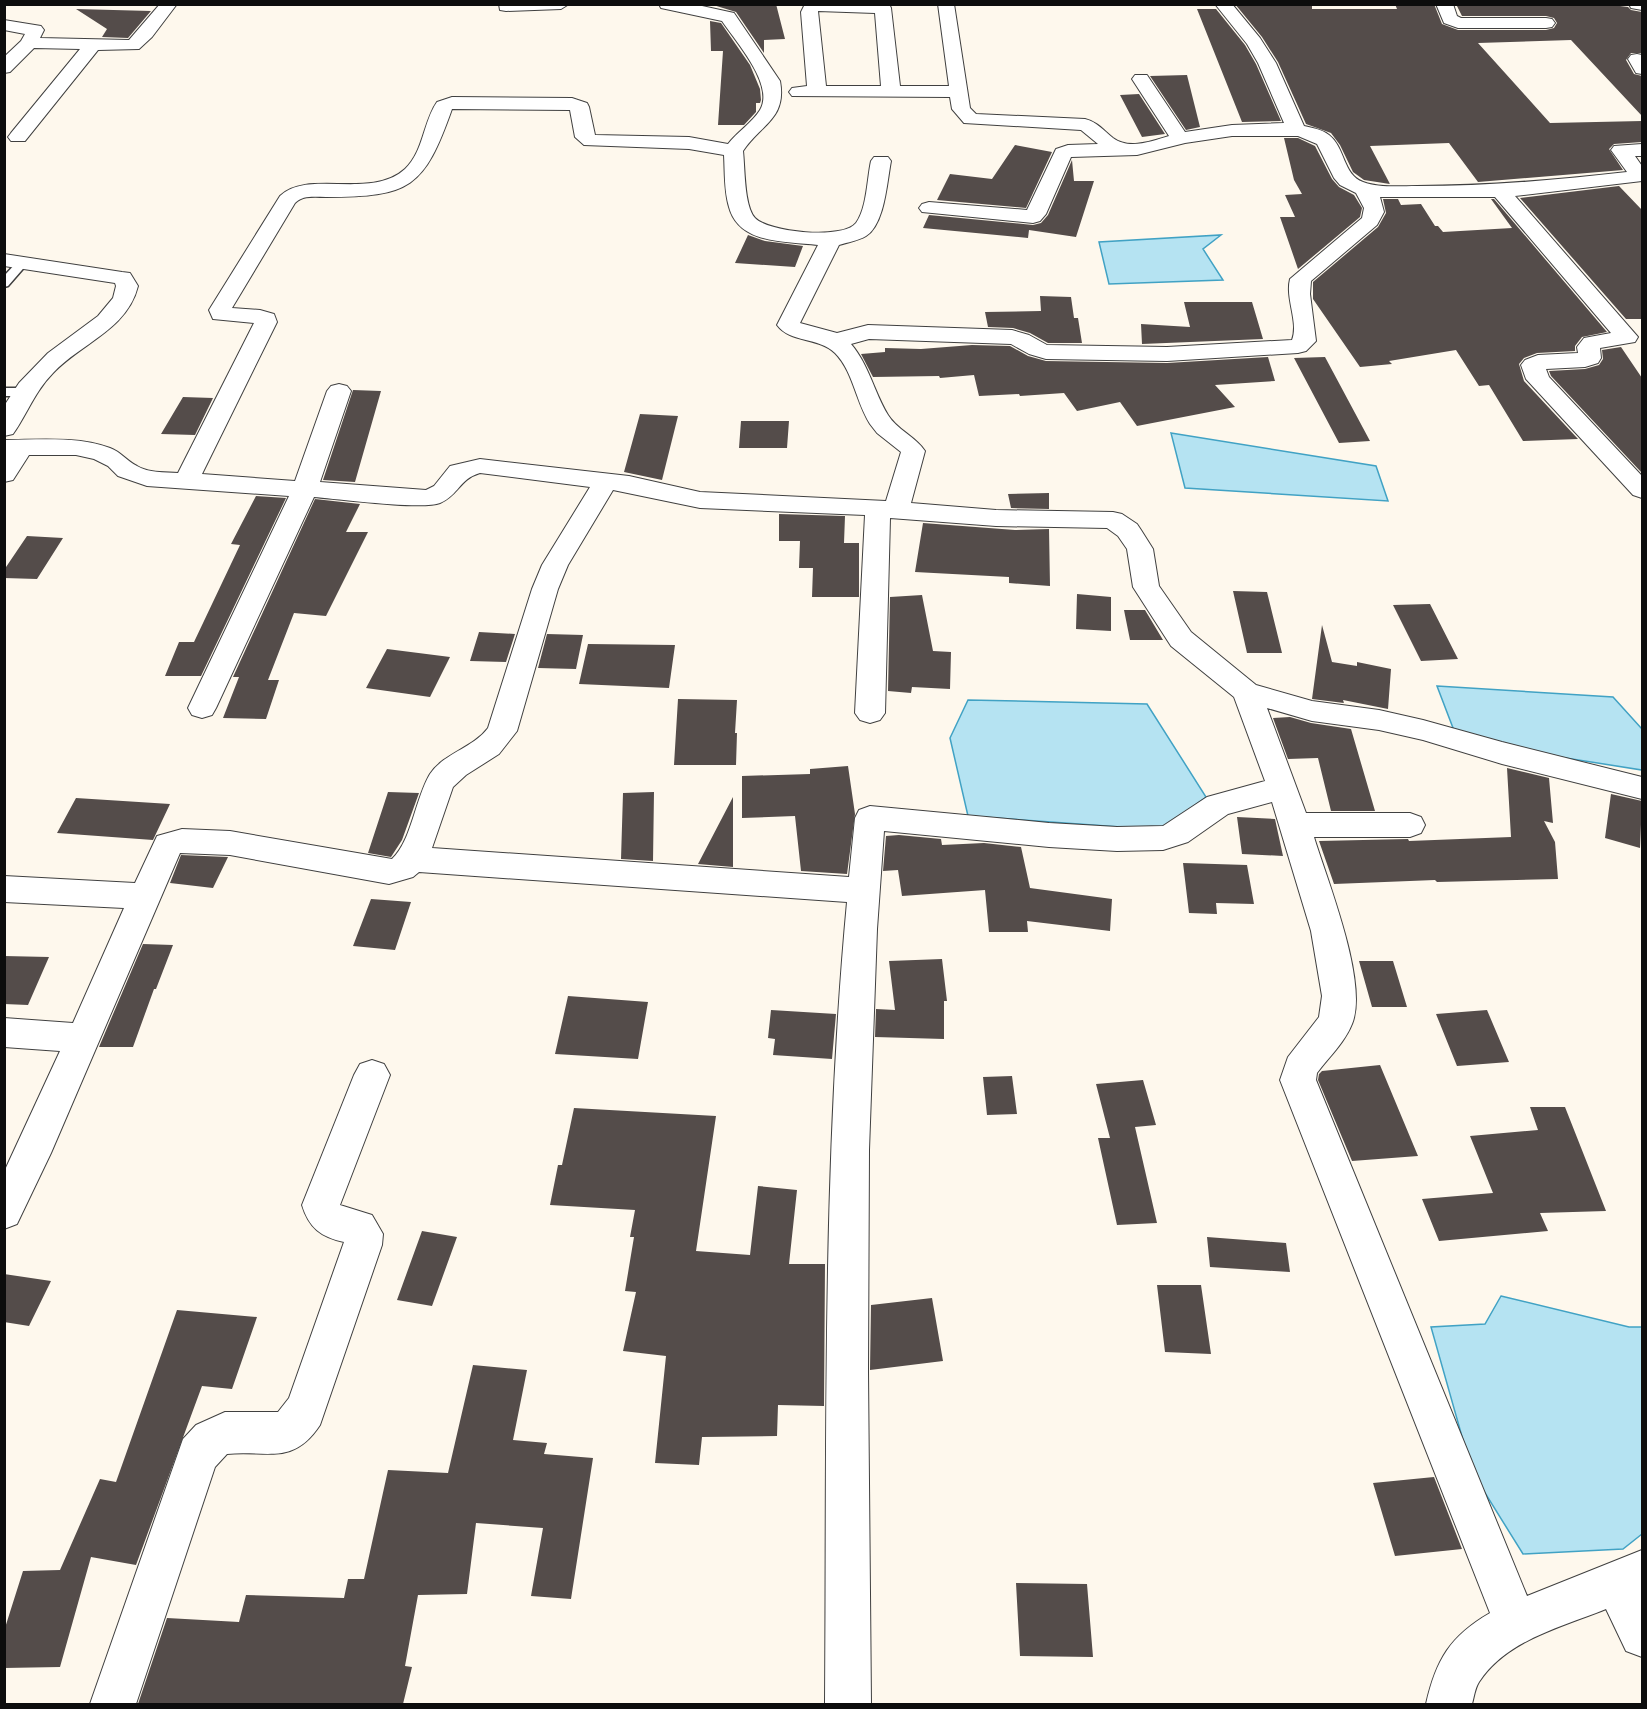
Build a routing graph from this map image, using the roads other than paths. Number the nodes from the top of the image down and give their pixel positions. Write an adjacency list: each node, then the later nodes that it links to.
1 (169, 4): 13 (street)
2 (561, 4): 9 (street)
3 (667, 4): 18 (street)
4 (946, 4): 17 (street)
5 (1222, 4): 20 (street)
6 (1444, 4): 10 (street)
7 (1637, 4): 8 (street)
8 (1642, 5)
9 (506, 6)
10 (1546, 23)
11 (4, 25): 12 (street)
12 (29, 43): 13 (street); 14 (street)
13 (93, 44): 21 (street)
14 (4, 68)
15 (1141, 79): 22 (street)
16 (891, 91): 17 (street); 19 (street); 19 (street)
17 (959, 91): 23 (street)
18 (774, 92): 19 (street); 25 (street)
19 (817, 92)
20 (1296, 130): 22 (street); 28 (street)
21 (18, 137)
22 (1180, 138): 23 (street)
23 (1120, 148): 30 (street)
24 (1642, 150): 27 (street)
25 (733, 151): 31 (street); 41 (street)
26 (881, 161): 31 (street)
27 (1638, 182): 29 (street)
28 (1363, 188): 29 (street); 35 (street)
29 (1501, 192): 34 (street)
30 (929, 208)
31 (831, 240): 35 (street)
32 (13, 261): 33 (lane); 38 (street)
33 (4, 284)
34 (1627, 337): 36 (street); 44 (street)
35 (835, 341): 45 (street)
36 (1642, 356)
37 (339, 391): 43 (street)
38 (14, 392): 39 (street)
39 (10, 441): 40 (street); 41 (street)
40 (4, 475)
41 (186, 481): 43 (street)
42 (606, 481): 43 (street); 45 (street); 53 (street)
43 (305, 489): 47 (street)
44 (1642, 490)
45 (887, 509): 46 (street); 48 (street)
46 (1246, 692): 49 (street); 50 (street)
47 (202, 708)
48 (870, 713)
49 (1283, 788): 51 (street); 55 (street)
50 (1642, 788)
51 (1294, 825): 52 (street); 62 (street)
52 (1410, 825)
53 (411, 859): 55 (street); 56 (street)
54 (4, 889): 56 (street)
55 (863, 891): 65 (street)
56 (144, 896): 58 (street)
57 (4, 1032): 58 (street)
58 (83, 1038): 60 (street)
59 (372, 1075): 64 (street)
60 (4, 1212)
61 (1630, 1577): 62 (street); 63 (street)
62 (1516, 1623): 66 (street)
63 (1642, 1635)
64 (113, 1704)
65 (848, 1704)
66 (1449, 1704)

